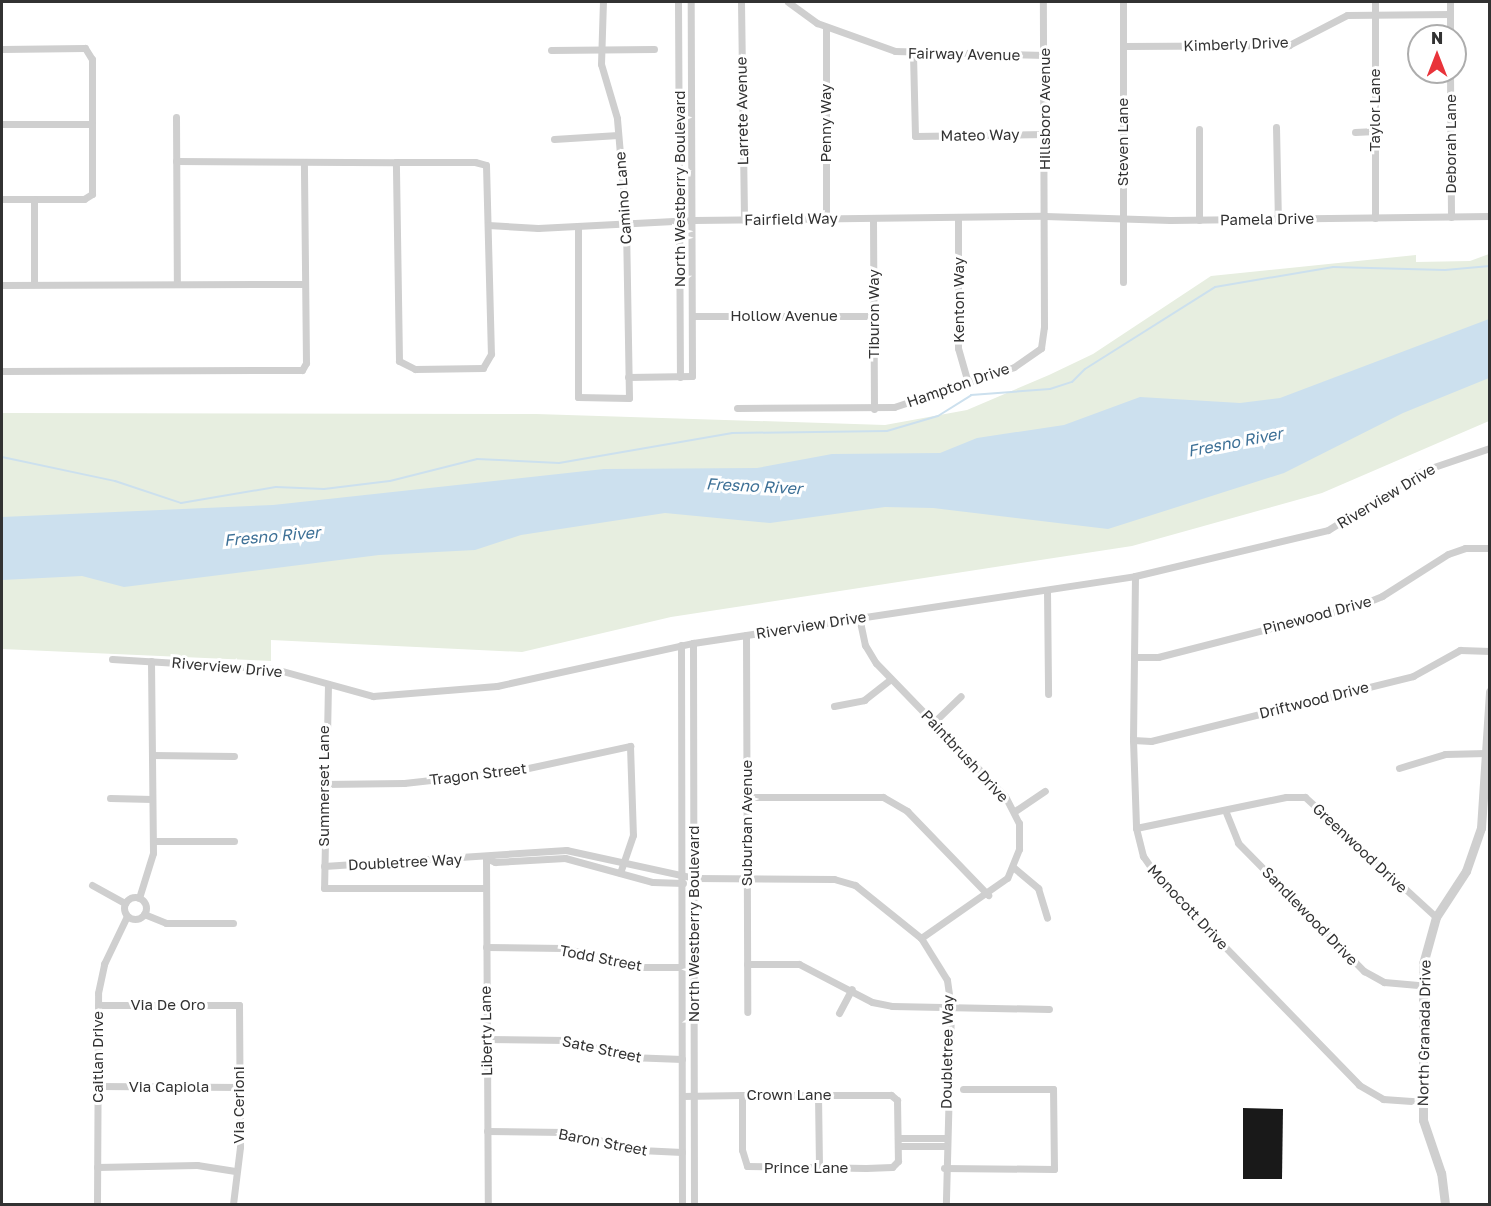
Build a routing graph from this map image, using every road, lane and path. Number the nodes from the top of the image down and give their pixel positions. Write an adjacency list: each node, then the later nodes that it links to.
1 (603, 2): 16 (street, Camino Lane)
2 (678, 2): 49 (street, North Westberry Boulevard)
3 (691, 2): 46 (street, North Westberry Boulevard)
4 (741, 2): 47 (street, Larrete Avenue)
5 (788, 2): 13 (street, Fairway Avenue)
6 (1043, 2): 20 (street, Hillsboro Avenue)
7 (1123, 2): 14 (street, Steven Lane)
8 (1376, 2): 10 (street, Taylor Lane)
9 (1450, 2): 11 (street)
10 (1376, 13): 11 (street, Kimberly Drive); 14 (street, Kimberly Drive); 27 (street, Taylor Lane)
11 (1450, 14): 12 (street)
12 (1450, 24)
13 (826, 27): 19 (street, Fairway Avenue); 44 (street, Penny Way)
14 (1123, 46): 38 (street, Steven Lane)
15 (2, 48): 24 (street)
16 (601, 49): 17 (street); 18 (street); 30 (street, Camino Lane)
17 (654, 49)
18 (551, 50)
19 (913, 54): 20 (street, Fairway Avenue); 29 (street, Mateo Way)
20 (1045, 55): 29 (street, Hillsboro Avenue)
21 (1450, 84): 41 (street, Deborah Lane)
22 (176, 117): 32 (street)
23 (2, 124): 24 (street)
24 (92, 124): 36 (street)
25 (1276, 127): 45 (street)
26 (1199, 129): 48 (street)
27 (1375, 131): 28 (street); 43 (street, Taylor Lane)
28 (1355, 132)
29 (1045, 134): 37 (street, Hillsboro Avenue)
30 (618, 135): 31 (street); 50 (street, Camino Lane)
31 (554, 139)
32 (176, 161): 33 (street); 55 (street)
33 (304, 162): 34 (street); 56 (street)
34 (396, 162): 51 (street); 51 (street)
35 (2, 199): 36 (street)
36 (34, 199): 54 (street)
37 (1045, 216): 38 (street, Pamela Drive); 40 (street, Fairfield Way); 63 (street, Hampton Drive)
38 (1124, 216): 48 (street, Pamela Drive); 53 (street, Steven Lane)
39 (1490, 216): 41 (street, Pamela Drive)
40 (958, 217): 42 (street, Fairfield Way); 63 (street, Kenton Way)
41 (1451, 217): 43 (street, Pamela Drive)
42 (873, 218): 44 (street, Fairfield Way); 59 (street, Tiburon Way)
43 (1375, 218): 45 (street, Pamela Drive)
44 (826, 219): 47 (street, Fairfield Way)
45 (1278, 219): 48 (street, Pamela Drive)
46 (693, 220): 47 (street, Fairfield Way); 49 (street, Fairfield Way); 58 (street, North Westberry Boulevard)
47 (744, 220)
48 (1199, 220)
49 (681, 221): 50 (street, Fairfield Way); 62 (street, North Westberry Boulevard)
50 (626, 224): 52 (street, Fairfield Way); 61 (street, Camino Lane)
51 (488, 225): 52 (street, Fairfield Way)
52 (578, 226): 61 (street, Camino Lane)
53 (1124, 282)
54 (34, 284): 55 (street); 57 (street)
55 (177, 284): 56 (street)
56 (305, 284): 60 (street)
57 (2, 285)
58 (694, 316): 59 (street, Hollow Avenue); 62 (street, North Westberry Boulevard)
59 (874, 316): 65 (street, Tiburon Way)
60 (2, 371)
61 (628, 377): 62 (street)
62 (680, 377)
63 (968, 382): 65 (street, Hampton Drive)
64 (737, 408): 65 (street, Hampton Drive)
65 (874, 410)
66 (1490, 448): 68 (street, Riverview Drive)
67 (1490, 548): 75 (street, Pinewood Drive)
68 (1135, 576): 69 (street, Riverview Drive); 75 (street, Monocott Drive)
69 (1047, 590): 70 (street, Riverview Drive); 81 (street)
70 (859, 617): 71 (street, Riverview Drive); 78 (street, Paintbrush Drive)
71 (746, 635): 72 (street, Riverview Drive); 92 (street, Suburban Avenue)
72 (693, 643): 73 (street, Riverview Drive); 106 (street, North Westberry Boulevard)
73 (681, 645): 79 (street, Riverview Drive); 105 (street, North Westberry Boulevard)
74 (1490, 651): 85 (street, Driftwood Drive)
75 (1134, 657): 85 (street, Monocott Drive)
76 (112, 659): 77 (street, Riverview Drive)
77 (151, 661): 79 (street, Riverview Drive); 87 (street)
78 (891, 679): 83 (street); 84 (street, Paintbrush Drive)
79 (328, 684): 90 (street, Summerset Lane)
80 (1490, 691): 86 (street, North Granada Drive)
81 (1048, 694)
82 (961, 696): 84 (street)
83 (834, 706)
84 (934, 723): 96 (street, Paintbrush Drive)
85 (1133, 740): 97 (street, Monocott Drive)
86 (1486, 753): 89 (street); 117 (street, North Granada Drive)
87 (152, 755): 88 (street); 94 (street)
88 (234, 756)
89 (1399, 768)
90 (324, 784): 101 (street, Tragon Street); 102 (street, Summerset Lane)
91 (1045, 791): 96 (street)
92 (747, 797): 107 (street, Suburban Avenue); 112 (street)
93 (110, 798): 94 (street)
94 (152, 799): 98 (street)
95 (1225, 810): 97 (street, Greenwood Drive); 117 (street, Greenwood Drive); 124 (street, Sandlewood Drive)
96 (1015, 811): 103 (street, Paintbrush Drive)
97 (1136, 828): 141 (street, Monocott Drive)
98 (153, 841): 99 (street); 113 (street)
99 (234, 841)
100 (486, 858): 101 (street, Doubletree Way); 102 (street, Doubletree Way); 104 (street, Doubletree Way); 111 (street, Liberty Lane)
101 (623, 865): 104 (street); 105 (street, Doubletree Way)
102 (324, 866): 110 (street, Summerset Lane)
103 (1013, 867): 112 (street, Paintbrush Drive); 118 (street)
104 (620, 873): 108 (street, Doubletree Way)
105 (682, 873): 106 (street, Doubletree Way); 108 (street, North Westberry Boulevard)
106 (694, 878): 107 (street, Doubletree Way); 108 (street, Doubletree Way); 140 (street, North Westberry Boulevard)
107 (747, 879): 120 (street, Doubletree Way); 122 (street, Suburban Avenue)
108 (682, 884): 123 (street, North Westberry Boulevard)
109 (92, 885): 114 (street)
110 (324, 888): 111 (street, Doubletree Way)
111 (485, 888): 121 (street, Liberty Lane)
112 (988, 896): 120 (street, Paintbrush Drive)
113 (139, 898): 114 (street); 115 (street)
114 (125, 903): 116 (street)
115 (144, 914): 116 (street); 119 (street)
116 (127, 916): 126 (street, Caitlan Drive)
117 (1436, 917): 124 (street, North Granada Drive)
118 (1047, 918)
119 (233, 924)
120 (921, 938): 128 (street, Doubletree Way)
121 (486, 948): 123 (street, Todd Street); 132 (street, Liberty Lane)
122 (747, 964): 125 (street); 130 (street, Suburban Avenue)
123 (681, 967): 133 (street, North Westberry Boulevard)
124 (1421, 985): 141 (street, North Granada Drive)
125 (852, 989): 128 (street); 131 (street)
126 (98, 1005): 127 (street, Via De Oro); 134 (street, Caitlan Drive)
127 (239, 1005): 135 (street, Via Cerioni)
128 (951, 1008): 129 (street); 144 (street, Doubletree Way)
129 (1049, 1008)
130 (747, 1012)
131 (839, 1013)
132 (486, 1039): 133 (street, Sate Street); 142 (street, Liberty Lane)
133 (682, 1059): 139 (street, North Westberry Boulevard)
134 (98, 1086): 135 (street, Via Capiola); 147 (street, Caitlan Drive)
135 (240, 1087): 150 (street, Via Cerioni)
136 (965, 1089): 149 (street)
137 (742, 1095): 138 (street, Crown Lane); 140 (street, Crown Lane); 148 (street, Prince Lane)
138 (818, 1095): 143 (street, Crown Lane); 148 (street)
139 (682, 1096): 140 (street, Crown Lane); 146 (street, North Westberry Boulevard)
140 (695, 1096): 155 (street, North Westberry Boulevard)
141 (1422, 1102): 157 (street, North Granada Drive)
142 (487, 1131): 146 (street, Baron Street); 153 (street, Liberty Lane)
143 (898, 1138): 144 (street); 145 (street)
144 (945, 1142): 145 (street); 149 (street, Doubletree Way)
145 (898, 1146): 148 (street, Prince Lane)
146 (682, 1152): 154 (street, North Westberry Boulevard)
147 (98, 1167): 150 (street); 151 (street, Caitlan Drive)
148 (819, 1167)
149 (944, 1168): 156 (street, Doubletree Way)
150 (234, 1172): 152 (street, Via Cerioni)
151 (97, 1204)
152 (233, 1204)
153 (488, 1204)
154 (682, 1204)
155 (694, 1204)
156 (946, 1204)
157 (1445, 1204)

